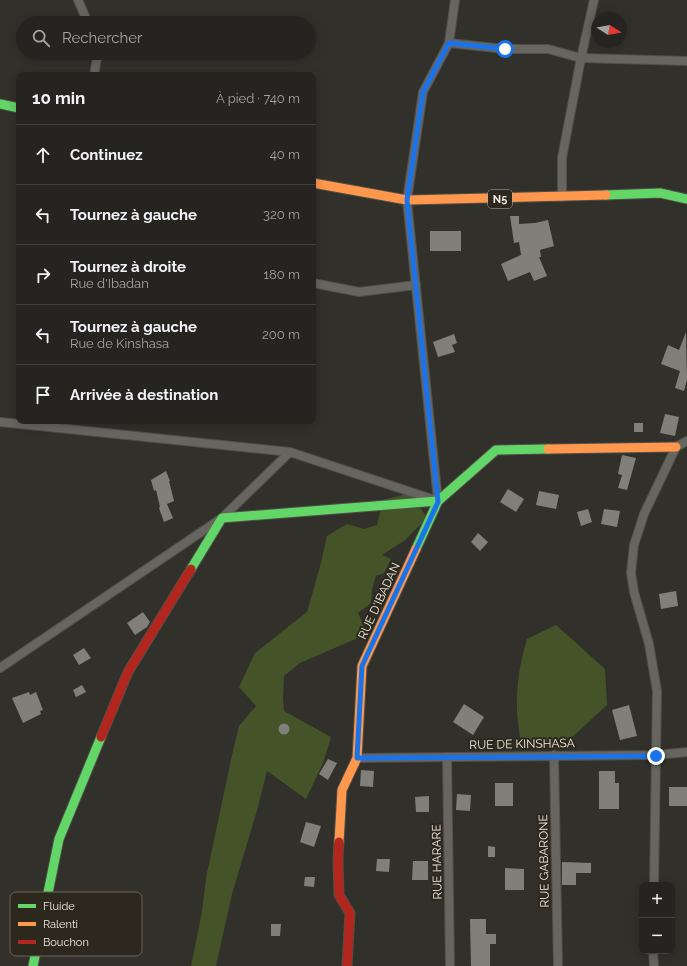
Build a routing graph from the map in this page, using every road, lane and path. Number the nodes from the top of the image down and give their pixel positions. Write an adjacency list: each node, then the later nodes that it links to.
1 (78, 0): 4 (street)
2 (455, 0): 5 (street)
3 (594, 0): 6 (street)
4 (85, 16)
5 (449, 43): 6 (street); 15 (street)
6 (581, 58): 8 (street); 13 (street)
7 (97, 60): 9 (street)
8 (687, 61)
9 (95, 72)
10 (0, 104): 11 (main road)
11 (16, 107)
12 (316, 184): 15 (main road, N5)
13 (562, 198): 14 (main road, N5); 15 (main road, N5)
14 (687, 199)
15 (407, 200): 17 (street)
16 (316, 284): 17 (street)
17 (416, 285): 24 (street)
18 (0, 422): 19 (street)
19 (16, 424)
20 (19, 424): 23 (street)
21 (687, 441): 22 (street)
22 (676, 447): 24 (main road, RUE D'IBADAN); 29 (street)
23 (290, 452): 24 (street); 25 (street)
24 (438, 502): 25 (main road); 31 (main road, RUE D'IBADAN)
25 (222, 518): 26 (street); 33 (main road)
26 (0, 668)
27 (687, 752): 29 (street, RUE DE KINSHASA)
28 (554, 755): 29 (street, RUE DE KINSHASA); 30 (street, RUE DE KINSHASA); 39 (street, RUE GABARONE)
29 (656, 756): 32 (street)
30 (447, 757): 31 (street, RUE DE KINSHASA); 38 (street, RUE HARARE)
31 (357, 758): 37 (main road, RUE D'IBADAN)
32 (654, 882)
33 (48, 892)
34 (653, 954): 40 (street)
35 (35, 956): 36 (main road)
36 (33, 966)
37 (347, 966)
38 (450, 966)
39 (558, 966)
40 (654, 966)

